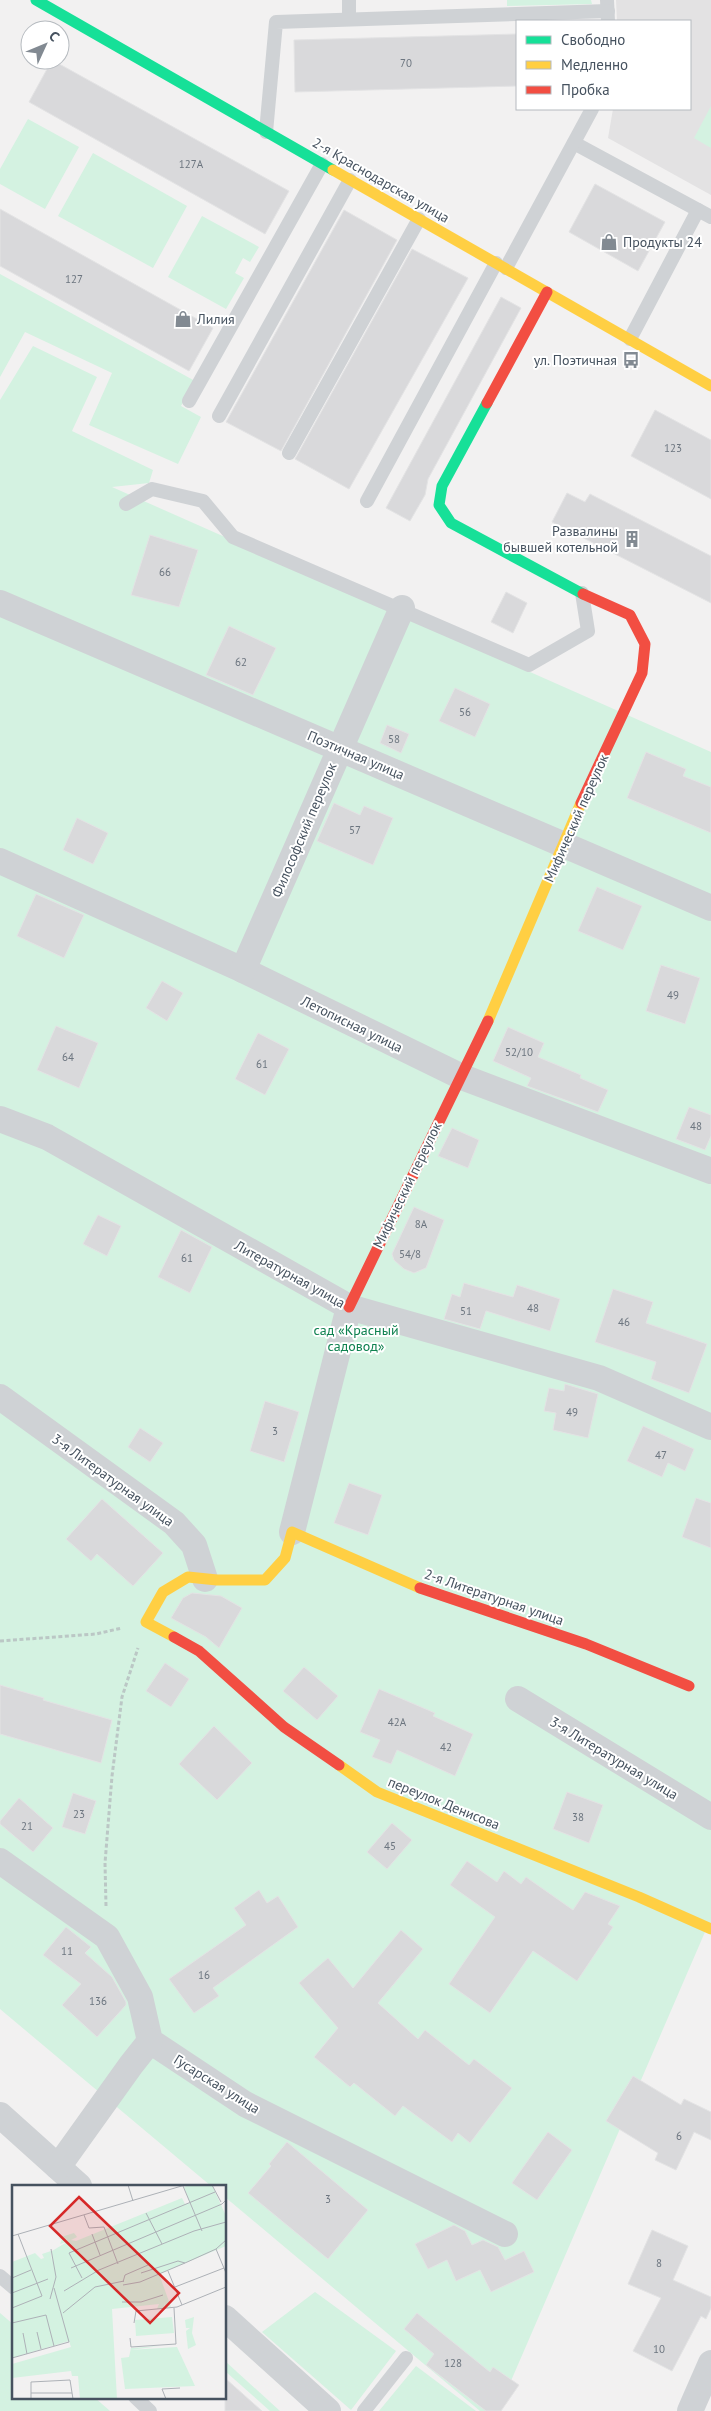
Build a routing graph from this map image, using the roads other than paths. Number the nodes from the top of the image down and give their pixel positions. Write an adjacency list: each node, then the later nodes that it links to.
1 (36, 0): 6 (street, 2-я Краснодарская улица)
2 (349, 0): 4 (lane)
3 (608, 11): 4 (lane)
4 (350, 19): 6 (lane)
5 (591, 110): 7 (lane)
6 (266, 132): 8 (street, 2-я Краснодарская улица)
7 (574, 143): 10 (lane); 13 (lane)
8 (322, 164): 9 (street, 2-я Краснодарская улица); 17 (lane)
9 (350, 180): 12 (street, 2-я Краснодарская улица); 18 (lane)
10 (698, 210): 11 (lane); 15 (lane)
11 (711, 217)
12 (419, 219): 13 (street, 2-я Краснодарская улица); 19 (lane)
13 (501, 266): 14 (street, 2-я Краснодарская улица); 20 (lane)
14 (547, 292): 15 (street, 2-я Краснодарская улица); 22 (street, Мифический переулок)
15 (630, 339): 16 (street, 2-я Краснодарская улица)
16 (711, 386)
17 (189, 401)
18 (219, 416)
19 (289, 453)
20 (367, 501)
21 (126, 504): 24 (lane)
22 (582, 593): 24 (lane); 26 (street, Мифический переулок)
23 (0, 603): 25 (street, Поэтичная улица)
24 (402, 608): 25 (street, Философский переулок)
25 (340, 748): 26 (street, Поэтичная улица); 29 (street, Философский переулок)
26 (562, 844): 28 (street, Поэтичная улица); 30 (street, Мифический переулок)
27 (0, 861): 29 (street, Летописная улица)
28 (711, 908)
29 (243, 970): 30 (street, Летописная улица)
30 (462, 1078): 32 (street, Летописная улица); 33 (street, Мифический переулок)
31 (0, 1119): 33 (street, Литературная улица)
32 (711, 1171)
33 (349, 1307): 35 (street, Литературная улица); 36 (street, Мифический переулок)
34 (0, 1397): 37 (street, 3-я Литературная улица)
35 (711, 1427)
36 (292, 1532): 37 (street, Мифический переулок); 39 (street, 2-я Литературная улица)
37 (205, 1579): 38 (street, Мифический переулок)
38 (146, 1622): 43 (street, переулок Денисова)
39 (689, 1686)
40 (518, 1699): 41 (street, 3-я Литературная улица)
41 (711, 1817)
42 (0, 1861): 44 (street)
43 (711, 1929)
44 (150, 2042): 46 (street); 48 (street, Гусарская улица)
45 (0, 2115): 46 (street)
46 (58, 2167): 47 (street)
47 (78, 2185)
48 (505, 2234)
49 (0, 2276): 50 (lane)
50 (12, 2286)
51 (226, 2319): 56 (street)
52 (406, 2358): 57 (lane)
53 (711, 2363): 58 (street)
54 (136, 2398): 55 (lane)
55 (150, 2411)
56 (328, 2411)
57 (364, 2411)
58 (690, 2411)

